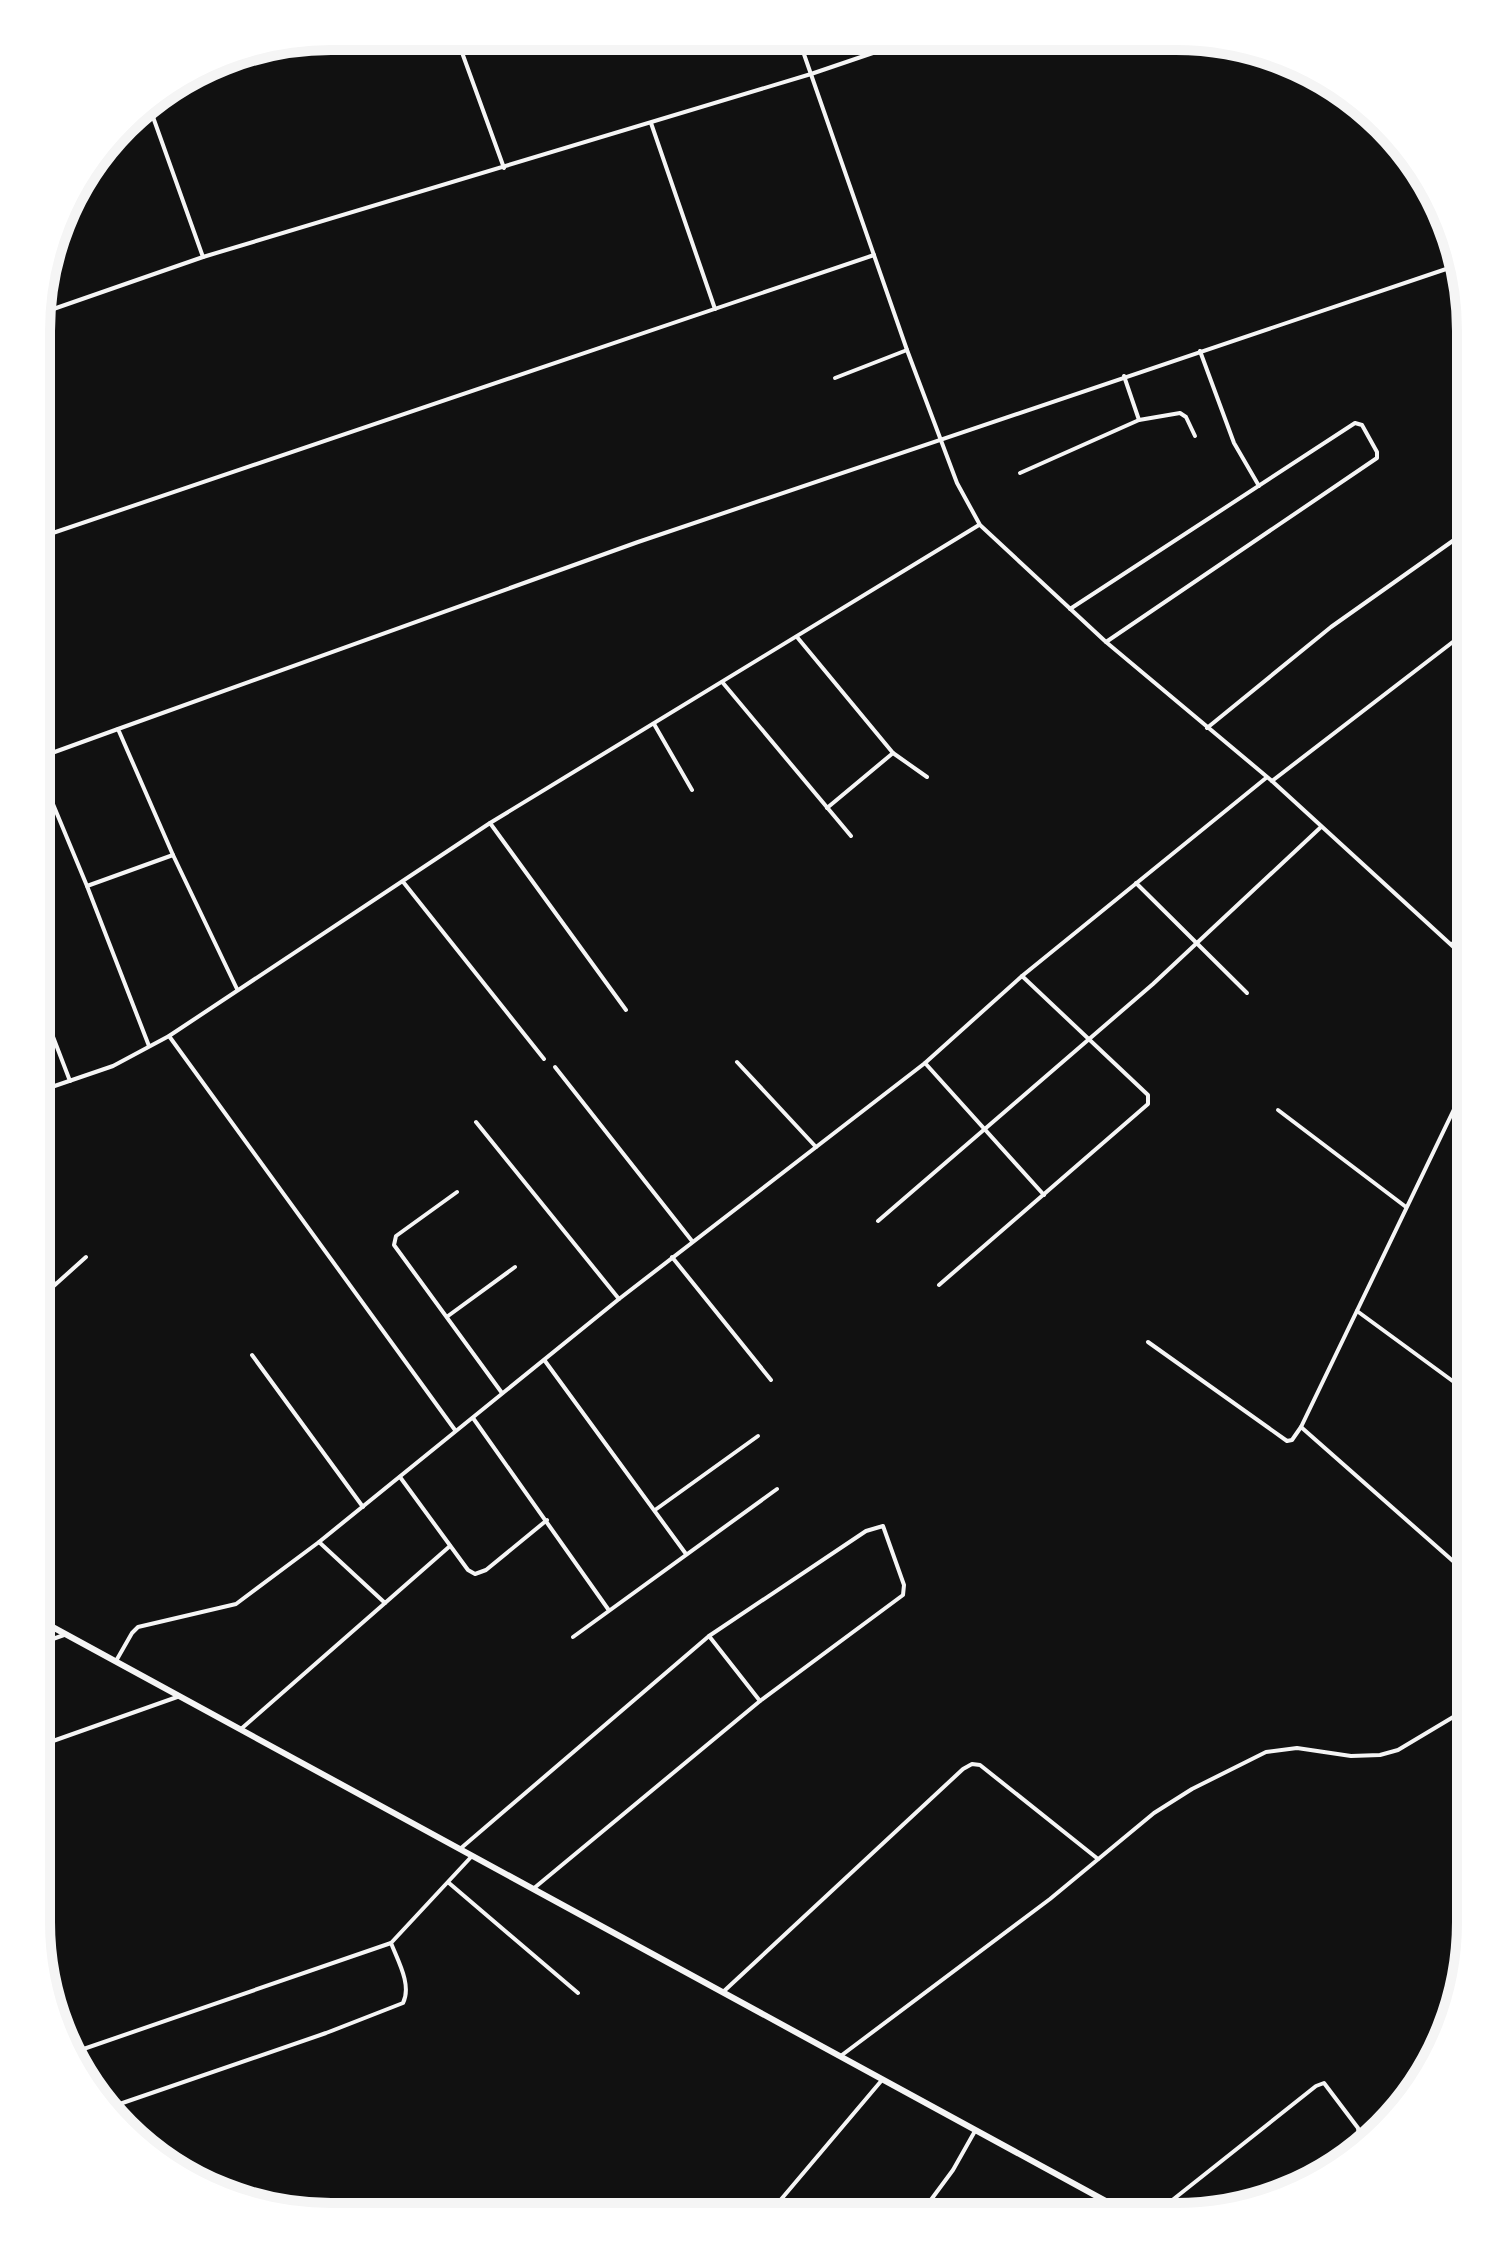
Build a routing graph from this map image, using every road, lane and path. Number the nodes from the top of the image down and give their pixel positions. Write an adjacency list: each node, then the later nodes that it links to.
1 (803, 50): 4 (street)
2 (881, 50): 4 (street)
3 (461, 51): 7 (street)
4 (811, 74): 6 (street); 8 (street)
5 (152, 115): 9 (street)
6 (651, 123): 7 (street); 11 (street)
7 (504, 168): 9 (street)
8 (874, 255): 11 (street); 13 (street)
9 (203, 257): 12 (street)
10 (1449, 268): 14 (street)
11 (715, 309): 23 (street)
12 (51, 310)
13 (907, 350): 16 (street); 19 (street)
14 (1200, 351): 15 (street); 21 (street)
15 (1124, 376): 17 (street); 19 (street)
16 (835, 378)
17 (1139, 420): 18 (street); 20 (street)
18 (1195, 436)
19 (941, 438): 22 (street); 32 (street)
20 (1020, 473)
21 (1259, 486): 25 (street); 28 (street)
22 (980, 525): 25 (street); 26 (street)
23 (50, 534)
24 (1457, 538): 31 (street)
25 (1070, 609): 28 (street)
26 (796, 636): 29 (street); 33 (street)
27 (1457, 639): 37 (street)
28 (1106, 642): 31 (street)
29 (723, 683): 30 (street); 40 (street)
30 (654, 724): 38 (street); 41 (street)
31 (1207, 728): 36 (street)
32 (118, 729): 34 (street); 44 (street)
33 (893, 753): 35 (street); 40 (street)
34 (50, 754)
35 (927, 777)
36 (1266, 778): 37 (street); 46 (street)
37 (1272, 781): 42 (street)
38 (692, 790)
39 (50, 797): 47 (street)
40 (827, 808): 43 (street)
41 (490, 823): 45 (street); 55 (street)
42 (1321, 827): 49 (street); 50 (street)
43 (851, 836)
44 (173, 855): 47 (street); 53 (street)
45 (404, 883): 53 (street); 60 (street)
46 (1136, 883): 49 (street); 52 (street)
47 (87, 886): 59 (street)
48 (1457, 940): 50 (street)
49 (1196, 944): 54 (street); 58 (street)
50 (1452, 944): 51 (street)
51 (1457, 949)
52 (1022, 976): 58 (street); 62 (street)
53 (237, 989): 57 (street)
54 (1247, 993)
55 (626, 1010)
56 (50, 1029): 64 (street)
57 (169, 1036): 59 (street); 94 (street)
58 (1090, 1038): 69 (street); 72 (street)
59 (149, 1046): 64 (street)
60 (544, 1059)
61 (737, 1062): 70 (street)
62 (925, 1063): 69 (street); 70 (street)
63 (555, 1067): 75 (street)
64 (70, 1081): 65 (street)
65 (50, 1088)
66 (1457, 1104): 73 (street)
67 (1278, 1110): 73 (street)
68 (476, 1122): 83 (street)
69 (984, 1129): 72 (street); 74 (street)
70 (816, 1147): 75 (street)
71 (457, 1192): 85 (street)
72 (1044, 1195): 81 (street)
73 (1406, 1207): 84 (street)
74 (878, 1221)
75 (692, 1241): 77 (street)
76 (86, 1257): 80 (street)
77 (672, 1257): 83 (street); 89 (street)
78 (515, 1267): 85 (street)
79 (50, 1278): 80 (street)
80 (55, 1284): 82 (street)
81 (939, 1285)
82 (50, 1289)
83 (619, 1299): 88 (street)
84 (1357, 1311): 90 (street); 93 (street)
85 (448, 1316): 91 (street)
86 (1148, 1342): 93 (street)
87 (252, 1355): 98 (street)
88 (545, 1361): 91 (street); 99 (street)
89 (771, 1380)
90 (1456, 1384)
91 (502, 1393): 92 (street)
92 (473, 1418): 94 (street); 100 (street)
93 (1301, 1427): 104 (street)
94 (455, 1430): 96 (street)
95 (758, 1436): 99 (street)
96 (400, 1477): 98 (street); 102 (street)
97 (777, 1489): 103 (street)
98 (363, 1507): 101 (street)
99 (655, 1510): 103 (street)
100 (547, 1520): 102 (street); 106 (street)
101 (319, 1542): 105 (street); 112 (street)
102 (450, 1546): 105 (street)
103 (686, 1554): 106 (street)
104 (1456, 1564)
105 (385, 1603): 116 (street)
106 (609, 1610): 110 (street)
107 (50, 1625): 108 (main road)
108 (67, 1634): 111 (street); 112 (main road)
109 (709, 1636): 114 (street); 114 (street); 118 (street)
110 (573, 1637)
111 (50, 1640)
112 (116, 1661): 113 (main road)
113 (180, 1696): 116 (main road); 117 (street)
114 (760, 1701): 122 (street)
115 (1456, 1715): 120 (street)
116 (241, 1729): 118 (main road)
117 (50, 1742)
118 (460, 1849): 119 (main road)
119 (472, 1856): 121 (street); 122 (main road)
120 (1098, 1859): 124 (street); 127 (street)
121 (449, 1883): 123 (street); 125 (street)
122 (533, 1889): 124 (main road)
123 (391, 1943): 126 (street); 129 (street)
124 (723, 1992): 127 (main road)
125 (578, 1993)
126 (81, 2050)
127 (842, 2055): 128 (main road)
128 (884, 2078): 130 (main road); 132 (street)
129 (118, 2105)
130 (975, 2131): 133 (street); 134 (main road)
131 (1359, 2135): 135 (street)
132 (778, 2203)
133 (929, 2203)
134 (1109, 2203)
135 (1169, 2203)

